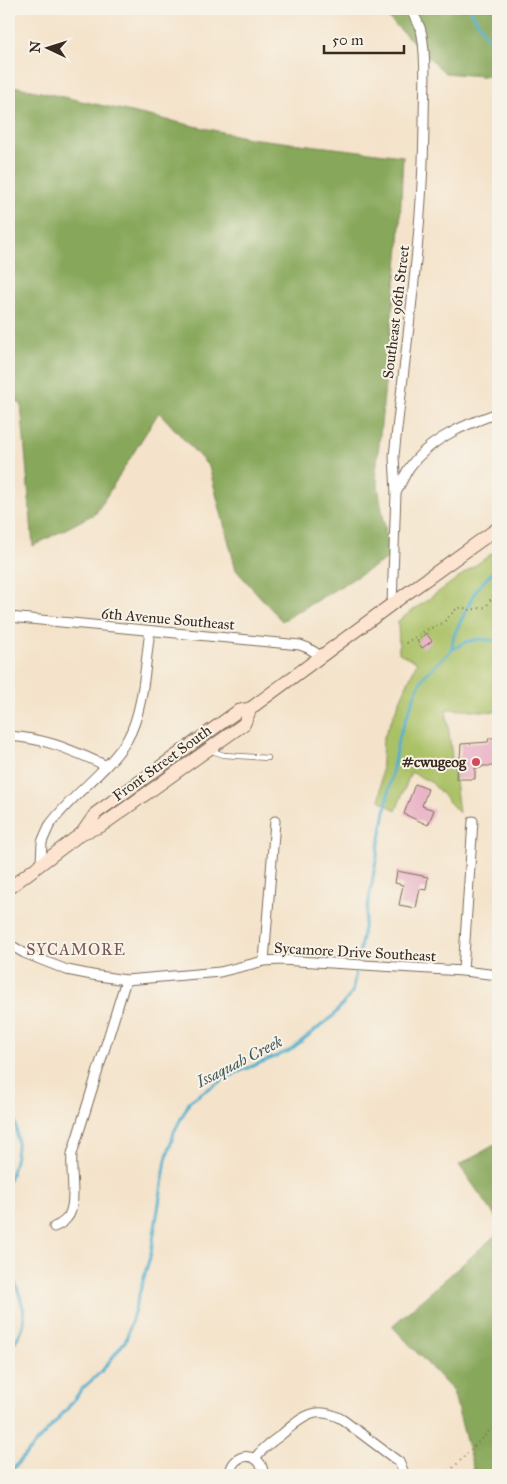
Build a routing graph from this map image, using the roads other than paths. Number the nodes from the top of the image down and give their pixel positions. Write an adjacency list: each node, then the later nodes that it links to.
1 (409, 9): 3 (street, Southeast 96th Street)
2 (498, 413): 3 (street)
3 (396, 493): 5 (street, Southeast 96th Street)
4 (498, 528): 5 (main road, Front Street South)
5 (392, 604): 8 (main road, Front Street South)
6 (9, 617): 7 (street, 6th Avenue Southeast)
7 (150, 631): 8 (street, 6th Avenue Southeast); 14 (street)
8 (321, 656): 9 (main road, Front Street South)
9 (251, 708): 11 (main road, Front Street South); 13 (main road, Front Street South)
10 (9, 736): 14 (street)
11 (208, 750): 12 (lane); 15 (main road, Front Street South)
12 (268, 758)
13 (164, 763): 15 (main road); 18 (main road, Front Street South)
14 (105, 766): 19 (street)
15 (172, 775): 18 (main road, Front Street South)
16 (274, 820): 22 (street)
17 (473, 821): 23 (street)
18 (82, 833): 19 (main road, Front Street South)
19 (41, 863): 20 (main road, Front Street South)
20 (9, 888)
21 (9, 944): 25 (street, Sycamore Drive Southeast)
22 (264, 961): 23 (street, Sycamore Drive Southeast); 25 (street, Sycamore Drive Southeast)
23 (463, 971): 24 (street, Sycamore Drive Southeast)
24 (498, 975)
25 (126, 980): 26 (street)
26 (54, 1227)
27 (255, 1458): 28 (street); 29 (street); 30 (street)
28 (230, 1475)
29 (263, 1475)
30 (405, 1475)

